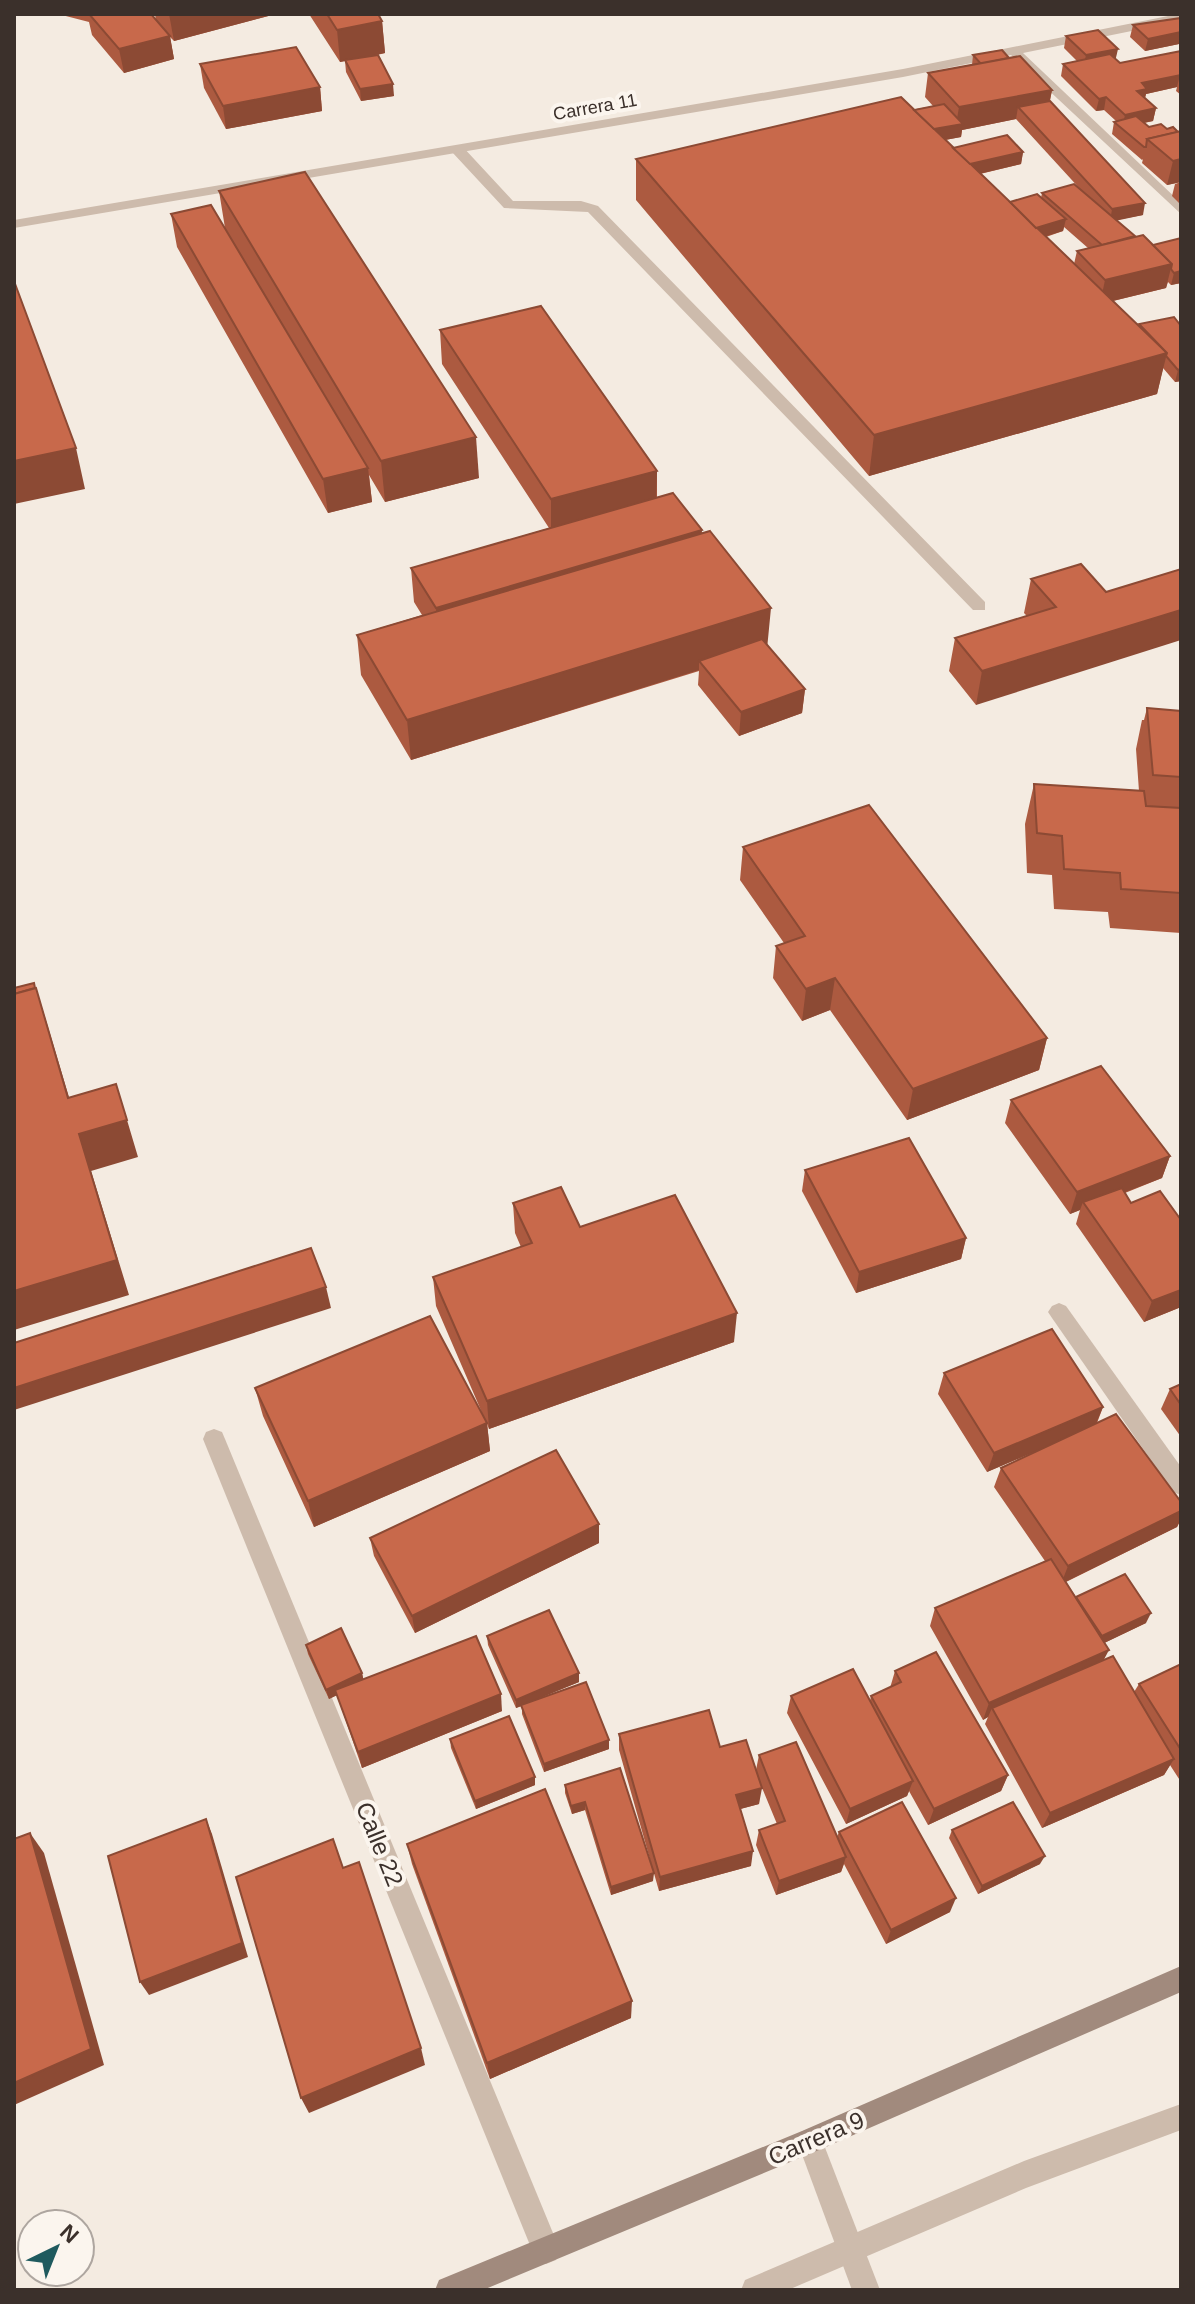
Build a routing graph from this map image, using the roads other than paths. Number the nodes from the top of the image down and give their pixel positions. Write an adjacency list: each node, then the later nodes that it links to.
1 (1181, 17): 2 (street, Carrera 11)
2 (1013, 50): 3 (street, Carrera 11); 4 (street)
3 (457, 149): 5 (street, Carrera 11); 6 (street)
4 (1181, 210)
5 (14, 224)
6 (979, 606)
7 (1059, 1312): 9 (street)
8 (214, 1439): 14 (street, Calle 22)
9 (1181, 1485)
10 (1181, 1979): 12 (main road, Carrera 9)
11 (1181, 2117): 13 (street)
12 (810, 2141): 13 (street); 14 (main road, Carrera 9)
13 (849, 2247): 16 (street); 17 (street)
14 (546, 2250): 15 (main road, Carrera 9)
15 (449, 2290)
16 (755, 2290)
17 (866, 2290)

